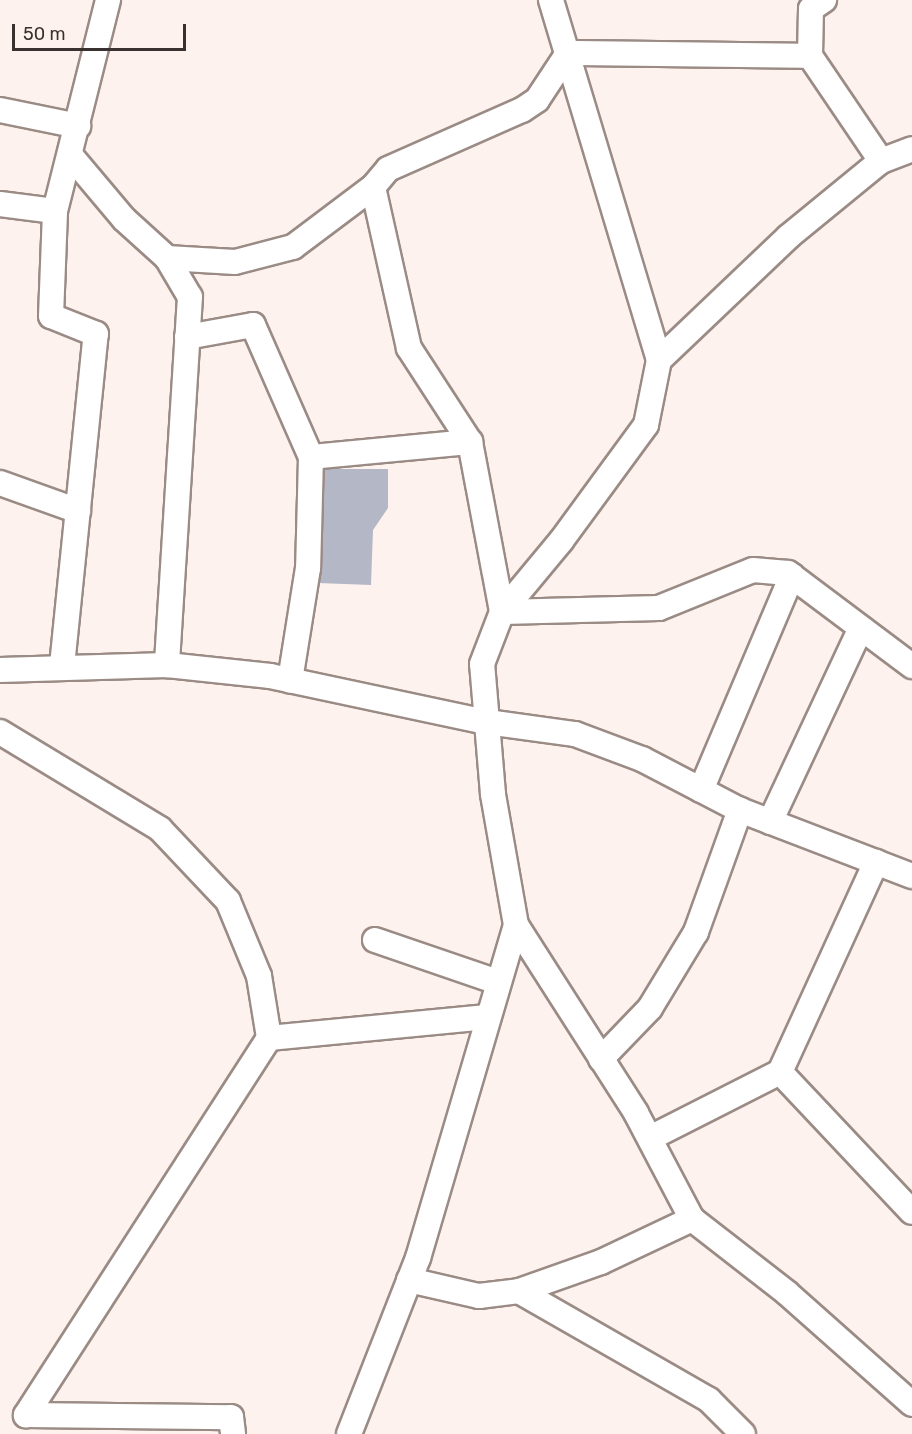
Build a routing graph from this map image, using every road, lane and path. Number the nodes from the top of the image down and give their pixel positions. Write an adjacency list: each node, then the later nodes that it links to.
1 (108, 0): 7 (street)
2 (551, 0): 4 (street)
3 (824, 0): 5 (street)
4 (568, 53): 5 (street); 11 (street); 16 (street)
5 (810, 56): 10 (street)
6 (0, 110): 7 (street)
7 (78, 126): 9 (street)
8 (912, 148): 10 (street)
9 (70, 156): 13 (street); 14 (street)
10 (881, 161): 16 (street)
11 (373, 187): 14 (street); 17 (street)
12 (0, 204): 13 (street)
13 (55, 211): 20 (street)
14 (167, 258): 15 (street)
15 (187, 337): 18 (street); 24 (street)
16 (659, 360): 22 (street)
17 (470, 442): 18 (street); 22 (street)
18 (311, 458): 28 (street)
19 (0, 483): 20 (street)
20 (78, 511): 25 (street)
21 (792, 576): 22 (street); 23 (street); 31 (street)
22 (502, 612): 29 (street)
23 (861, 628): 26 (street); 33 (street)
24 (166, 665): 25 (street); 28 (street)
25 (62, 666): 27 (street)
26 (912, 666)
27 (0, 670)
28 (290, 681): 29 (street)
29 (487, 722): 31 (street); 36 (street)
30 (0, 732): 40 (street)
31 (701, 790): 32 (street)
32 (740, 810): 33 (street); 41 (street)
33 (770, 822): 34 (street)
34 (876, 862): 35 (street); 42 (street)
35 (912, 876)
36 (516, 925): 38 (street); 41 (street)
37 (375, 940): 38 (street)
38 (498, 982): 39 (street)
39 (488, 1017): 40 (street); 46 (street)
40 (269, 1038): 49 (street)
41 (601, 1059): 43 (street)
42 (780, 1072): 43 (street); 44 (street)
43 (650, 1138): 45 (street)
44 (912, 1212)
45 (692, 1219): 47 (street); 48 (street)
46 (409, 1280): 47 (street); 50 (street)
47 (519, 1291): 51 (street)
48 (912, 1404)
49 (232, 1434)
50 (349, 1434)
51 (743, 1434)

